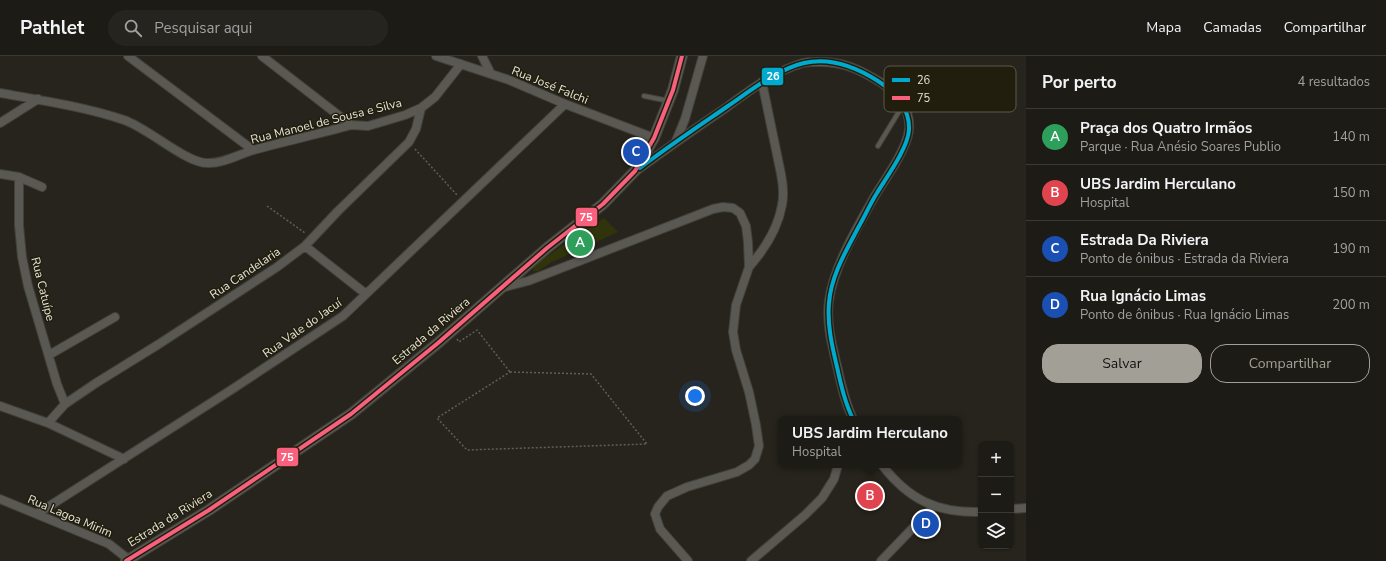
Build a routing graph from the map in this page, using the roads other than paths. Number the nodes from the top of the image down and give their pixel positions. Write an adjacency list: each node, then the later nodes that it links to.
1 (128, 56): 24 (street)
2 (262, 56): 20 (street)
3 (436, 56): 7 (street, Rua José Falchi)
4 (482, 56): 8 (street)
5 (682, 56): 14 (street, Estrada da Riviera)
6 (703, 56): 22 (street)
7 (461, 64): 8 (street, Rua José Falchi); 16 (street, Rua Manoel de Sousa e Silva)
8 (491, 74): 15 (street, Rua José Falchi)
9 (762, 82): 10 (street); 22 (street); 30 (street)
10 (884, 85)
11 (0, 93): 13 (street, Rua Manoel de Sousa e Silva)
12 (644, 96): 14 (lane)
13 (38, 99): 19 (street); 24 (street, Rua Manoel de Sousa e Silva)
14 (669, 102): 21 (street, Estrada da Riviera)
15 (565, 104): 21 (street, Rua José Falchi); 32 (street, Rua Vale do Jacuí)
16 (421, 108): 20 (street, Rua Manoel de Sousa e Silva); 29 (street, Rua Candelaria)
17 (899, 112): 23 (lane)
18 (906, 112): 37 (street)
19 (0, 123)
20 (351, 125): 24 (street, Rua Manoel de Sousa e Silva)
21 (654, 138): 25 (street, Estrada da Riviera)
22 (675, 142): 25 (street)
23 (878, 146)
24 (253, 150)
25 (635, 171): 31 (street, Estrada da Riviera)
26 (0, 174): 27 (street)
27 (19, 177): 28 (street); 34 (street, Rua Catuípe)
28 (42, 187)
29 (305, 246): 32 (street); 35 (street, Rua Candelaria)
30 (749, 267): 31 (street); 51 (street)
31 (500, 288): 50 (street, Estrada da Riviera)
32 (366, 294): 41 (street, Rua Vale do Jacuí)
33 (115, 317): 34 (street)
34 (49, 355): 35 (street, Rua Catuípe)
35 (65, 404): 40 (street, Rua Candelaria)
36 (0, 406): 40 (street)
37 (848, 408): 38 (street); 39 (street)
38 (847, 416)
39 (852, 416)
40 (48, 423): 41 (street)
41 (124, 459): 49 (street, Rua Vale do Jacuí)
42 (837, 468): 52 (street)
43 (884, 468): 45 (street)
44 (0, 499): 49 (street, Rua Lagoa Mirim)
45 (934, 506): 48 (street); 53 (street)
46 (1026, 508): 47 (street)
47 (1014, 509)
48 (978, 512)
49 (37, 514): 50 (street, Rua Lagoa Mirim)
50 (127, 560)
51 (688, 561)
52 (751, 561)
53 (881, 561)

